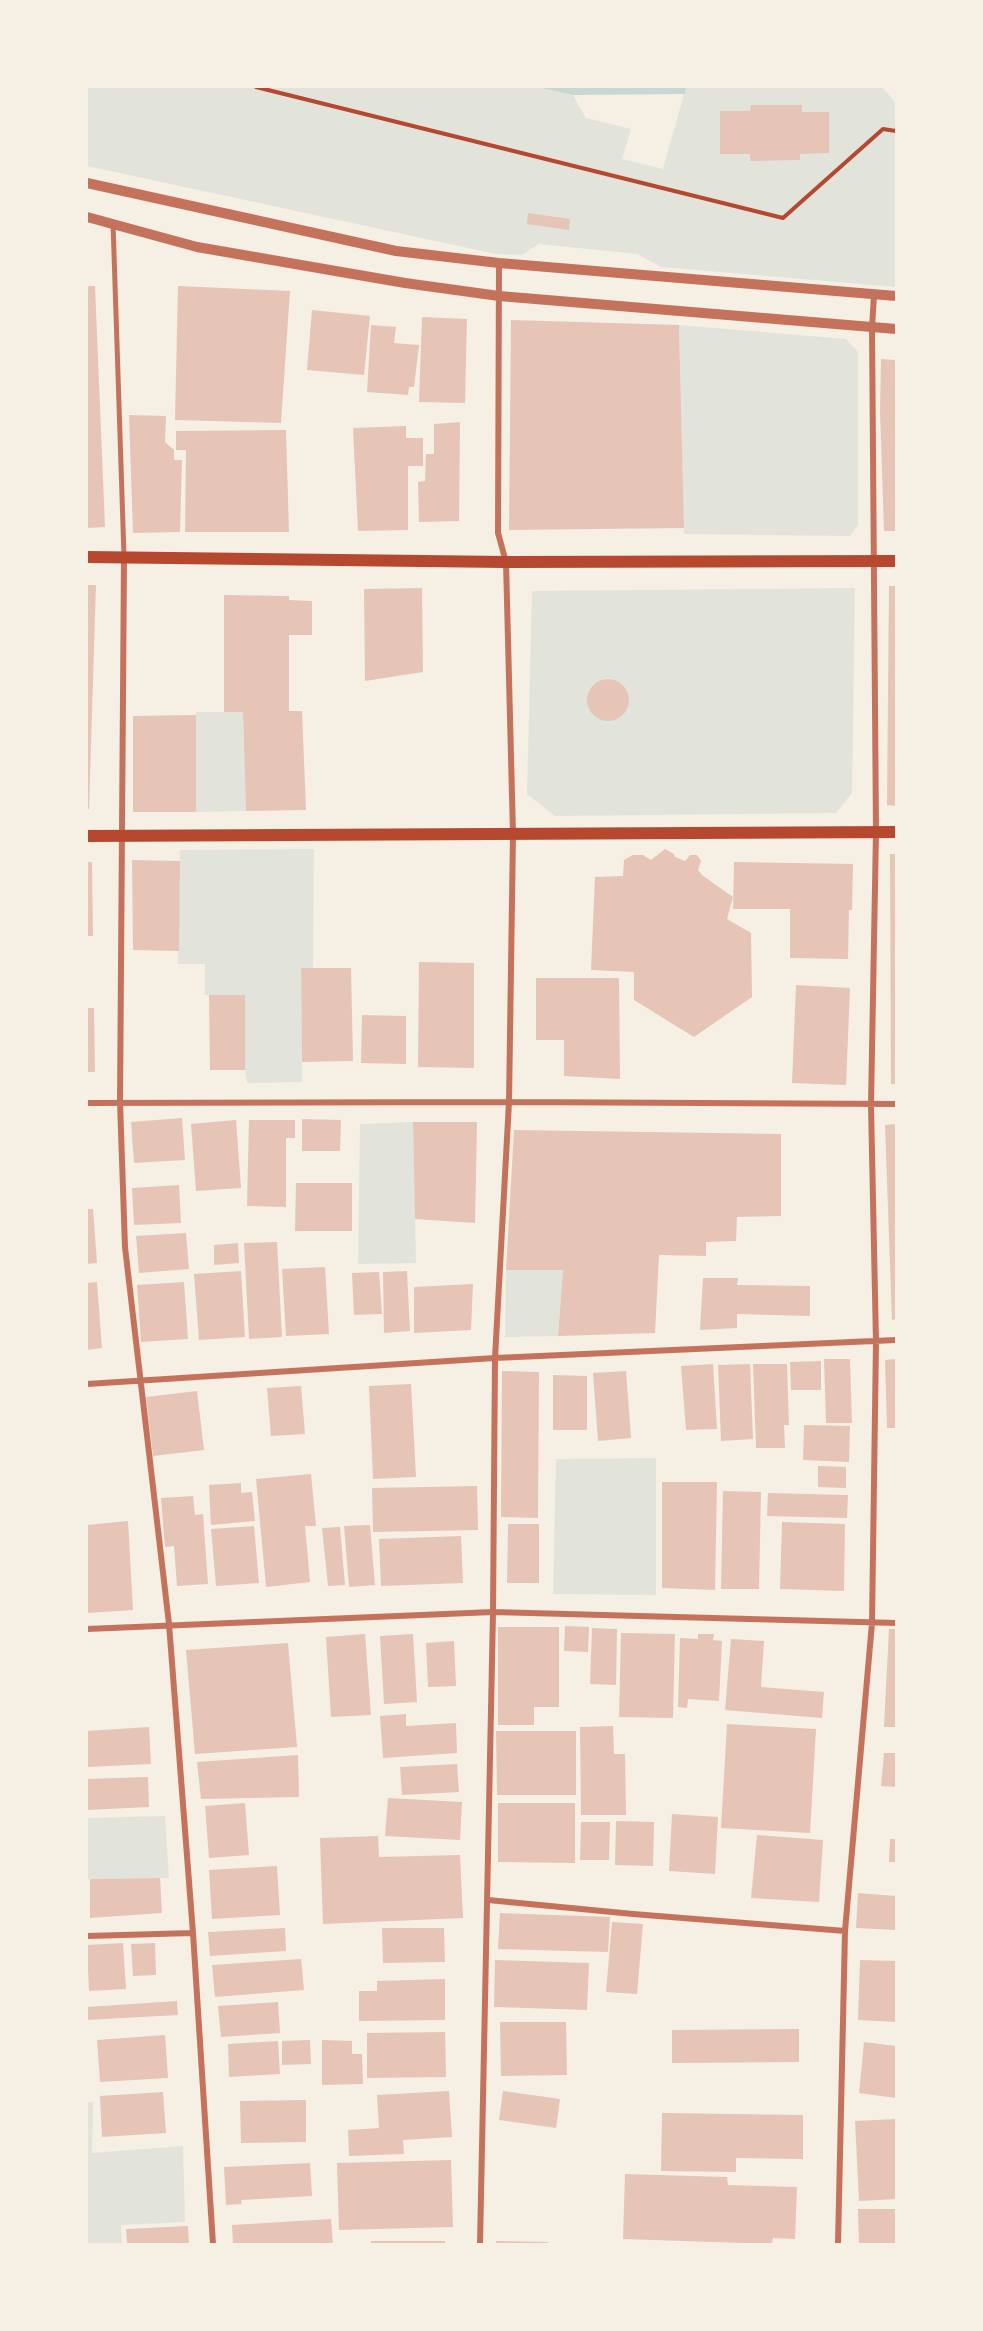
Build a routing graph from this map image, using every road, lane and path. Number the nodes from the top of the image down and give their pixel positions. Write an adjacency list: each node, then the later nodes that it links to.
1 (256, 87): 2 (path)
2 (896, 131)
3 (87, 183): 6 (street)
4 (87, 217): 5 (street)
5 (113, 223): 8 (street); 13 (street)
6 (499, 263): 7 (street); 8 (street)
7 (874, 295): 9 (street); 10 (street)
8 (499, 296): 10 (street); 15 (street)
9 (896, 296)
10 (872, 328): 11 (street); 16 (street)
11 (896, 329)
12 (87, 557): 13 (main road)
13 (124, 558): 15 (main road); 21 (street)
14 (896, 561): 16 (main road)
15 (506, 562): 16 (main road); 19 (street)
16 (874, 562): 17 (street)
17 (876, 832): 18 (main road); 19 (main road); 26 (street)
18 (896, 832)
19 (513, 834): 21 (main road); 23 (street)
20 (87, 836): 21 (main road)
21 (122, 836): 22 (street)
22 (120, 1102): 23 (street); 24 (street); 30 (street)
23 (509, 1102): 26 (street); 29 (street)
24 (87, 1103)
25 (896, 1104): 26 (street)
26 (871, 1106): 28 (street)
27 (896, 1340): 28 (street)
28 (876, 1342): 29 (street); 33 (street)
29 (495, 1358): 30 (street); 32 (street)
30 (139, 1379): 31 (street); 35 (street)
31 (87, 1384)
32 (493, 1612): 33 (street); 35 (street); 37 (street)
33 (872, 1623): 34 (street); 38 (street)
34 (896, 1623)
35 (169, 1624): 36 (street); 39 (street)
36 (87, 1629)
37 (488, 1900): 38 (street); 42 (street)
38 (845, 1931): 43 (street)
39 (193, 1933): 40 (street); 41 (street)
40 (87, 1936)
41 (213, 2244)
42 (480, 2244)
43 (838, 2244)

